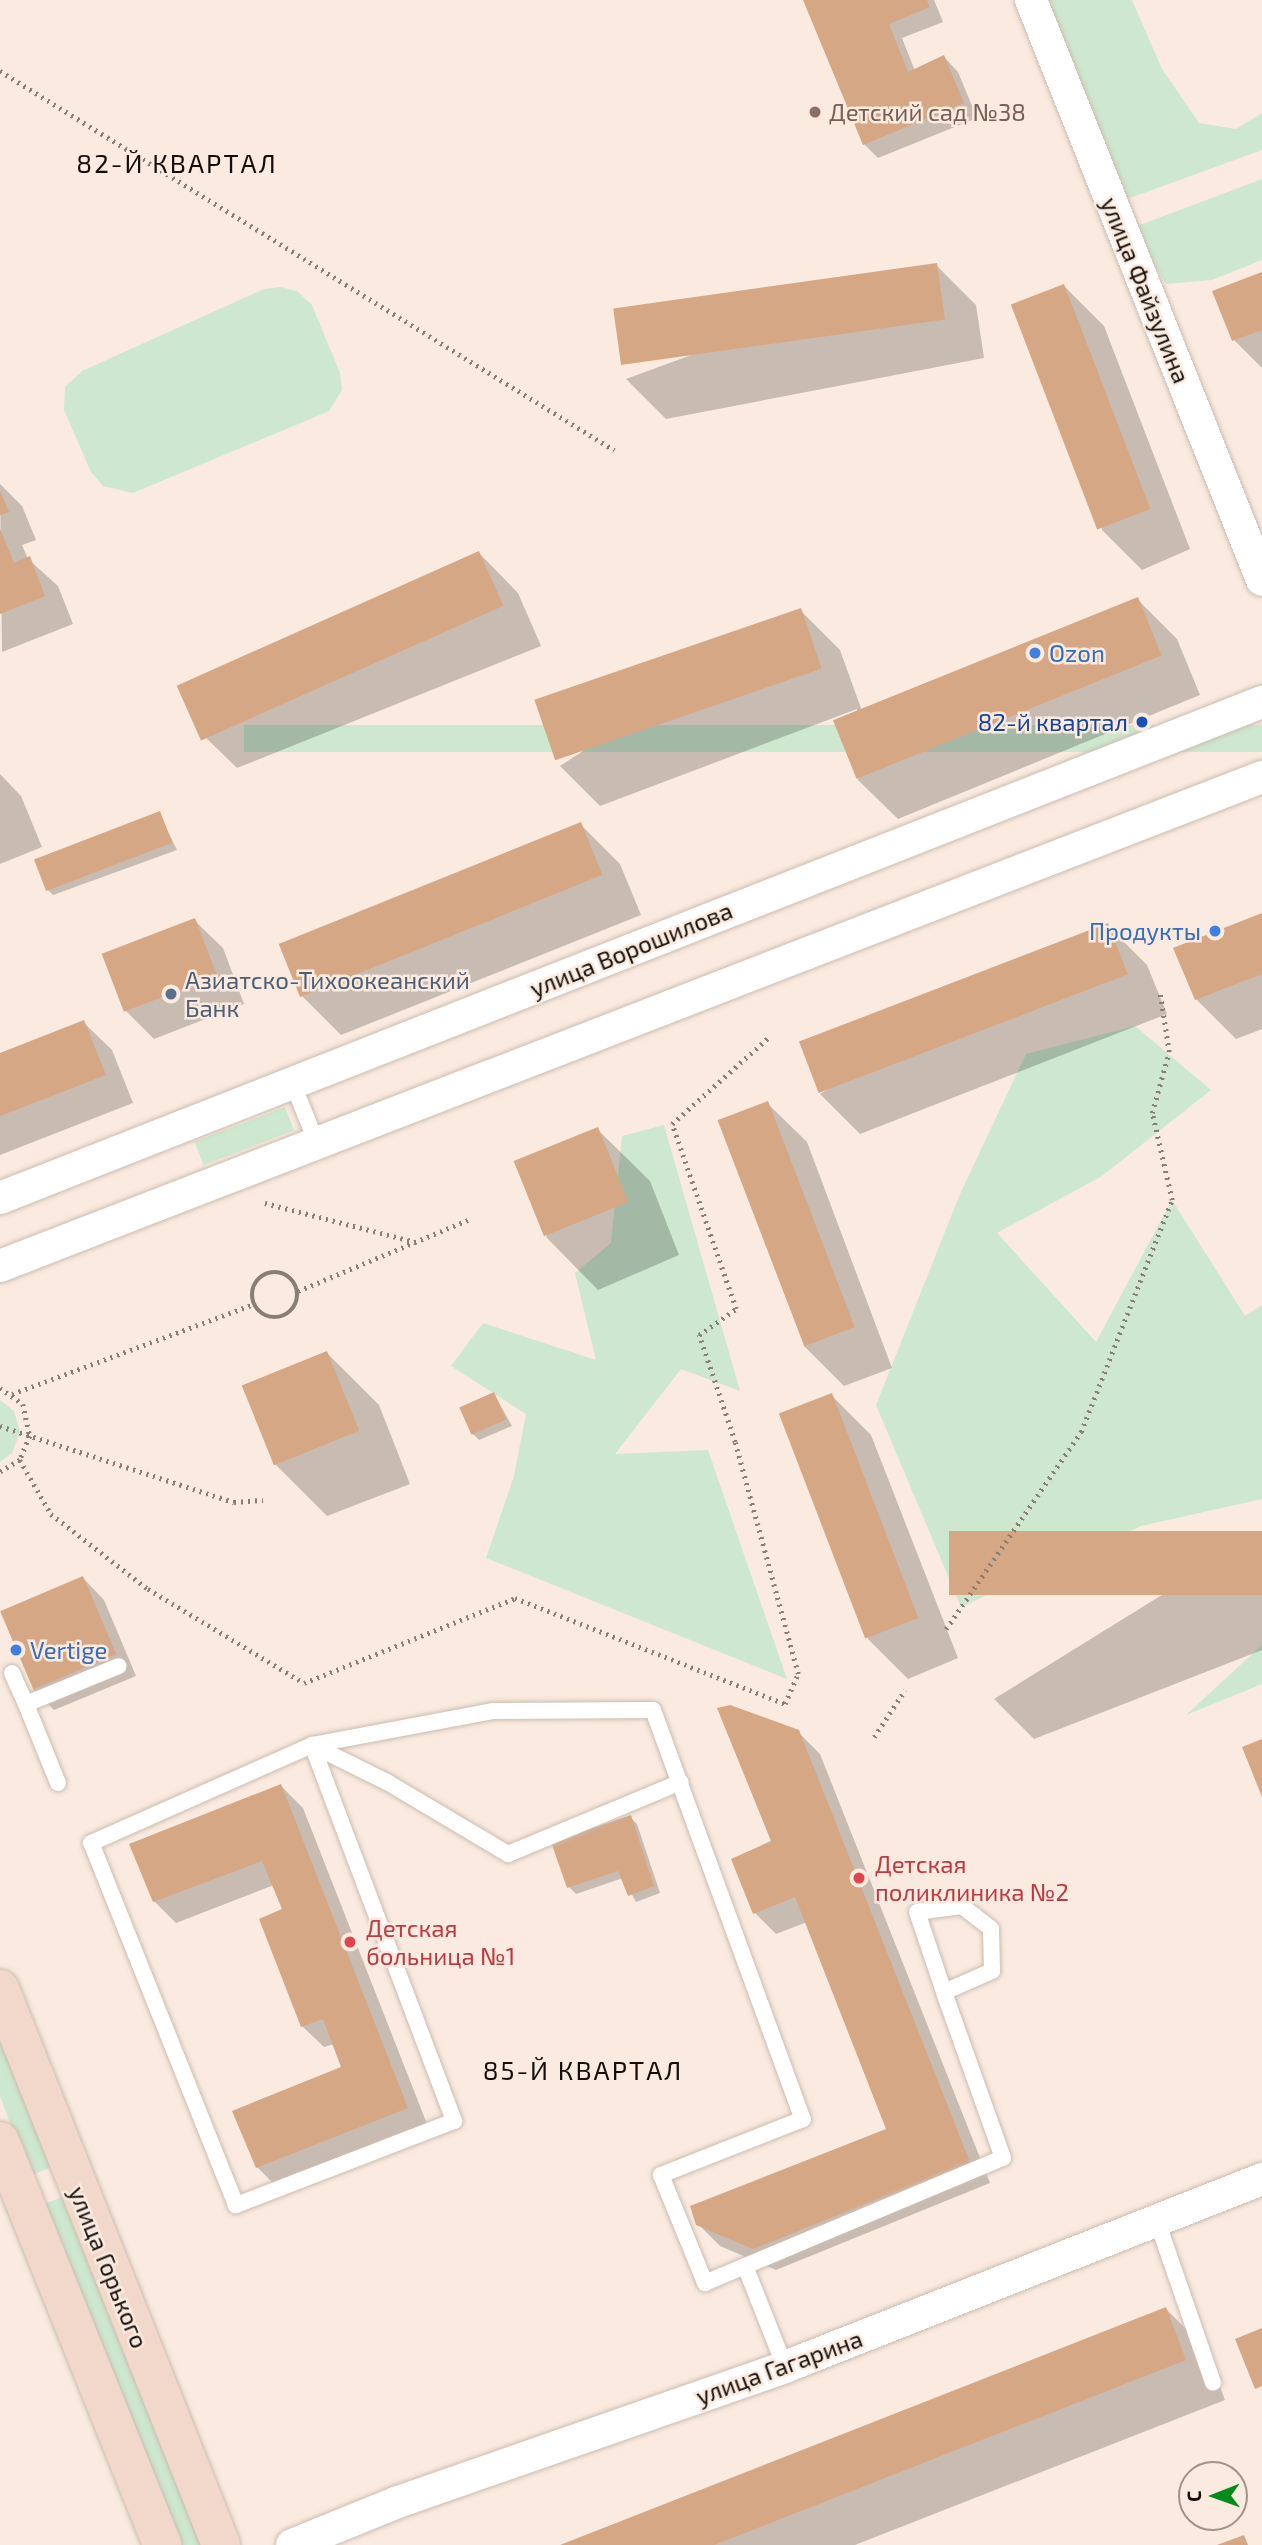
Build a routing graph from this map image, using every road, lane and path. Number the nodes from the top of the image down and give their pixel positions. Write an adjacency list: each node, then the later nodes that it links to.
1 (1031, 0): 4 (street, улица Файзулина)
2 (0, 71): 3 (path)
3 (614, 450)
4 (1262, 580)
5 (1262, 702): 9 (street, улица Ворошилова)
6 (1262, 777): 10 (street)
7 (1160, 994): 25 (path)
8 (768, 1038): 22 (path)
9 (292, 1084): 10 (lane); 11 (street, улица Ворошилова)
10 (317, 1144): 15 (street)
11 (0, 1198)
12 (265, 1203): 14 (path)
13 (470, 1219): 14 (path)
14 (416, 1242): 16 (path)
15 (0, 1266)
16 (298, 1291): 17 (path); 17 (path)
17 (254, 1304): 19 (path)
18 (0, 1388): 19 (path)
19 (12, 1394): 21 (path)
20 (0, 1426): 21 (path)
21 (30, 1436): 22 (path); 24 (path)
22 (20, 1460): 23 (path)
23 (0, 1472)
24 (263, 1500)
25 (946, 1629)
26 (119, 1667): 29 (lane)
27 (12, 1674): 29 (lane)
28 (905, 1690): 30 (path)
29 (26, 1704): 33 (lane)
30 (874, 1737)
31 (312, 1745): 31 (lane); 32 (lane); 32 (lane)
32 (681, 1782): 41 (lane)
33 (58, 1783)
34 (0, 1989): 38 (main road, улица Горького)
35 (944, 1992): 35 (lane); 41 (lane)
36 (0, 2141): 39 (main road)
37 (1262, 2179): 40 (street, улица Гагарина)
38 (82, 2201): 39 (main road); 45 (main road, улица Горького)
39 (30, 2219): 44 (main road)
40 (1157, 2221): 42 (street, улица Гагарина); 43 (lane)
41 (744, 2266): 42 (lane)
42 (785, 2367): 46 (street, улица Гагарина)
43 (1213, 2383)
44 (162, 2545)
45 (221, 2545)
46 (292, 2545)

